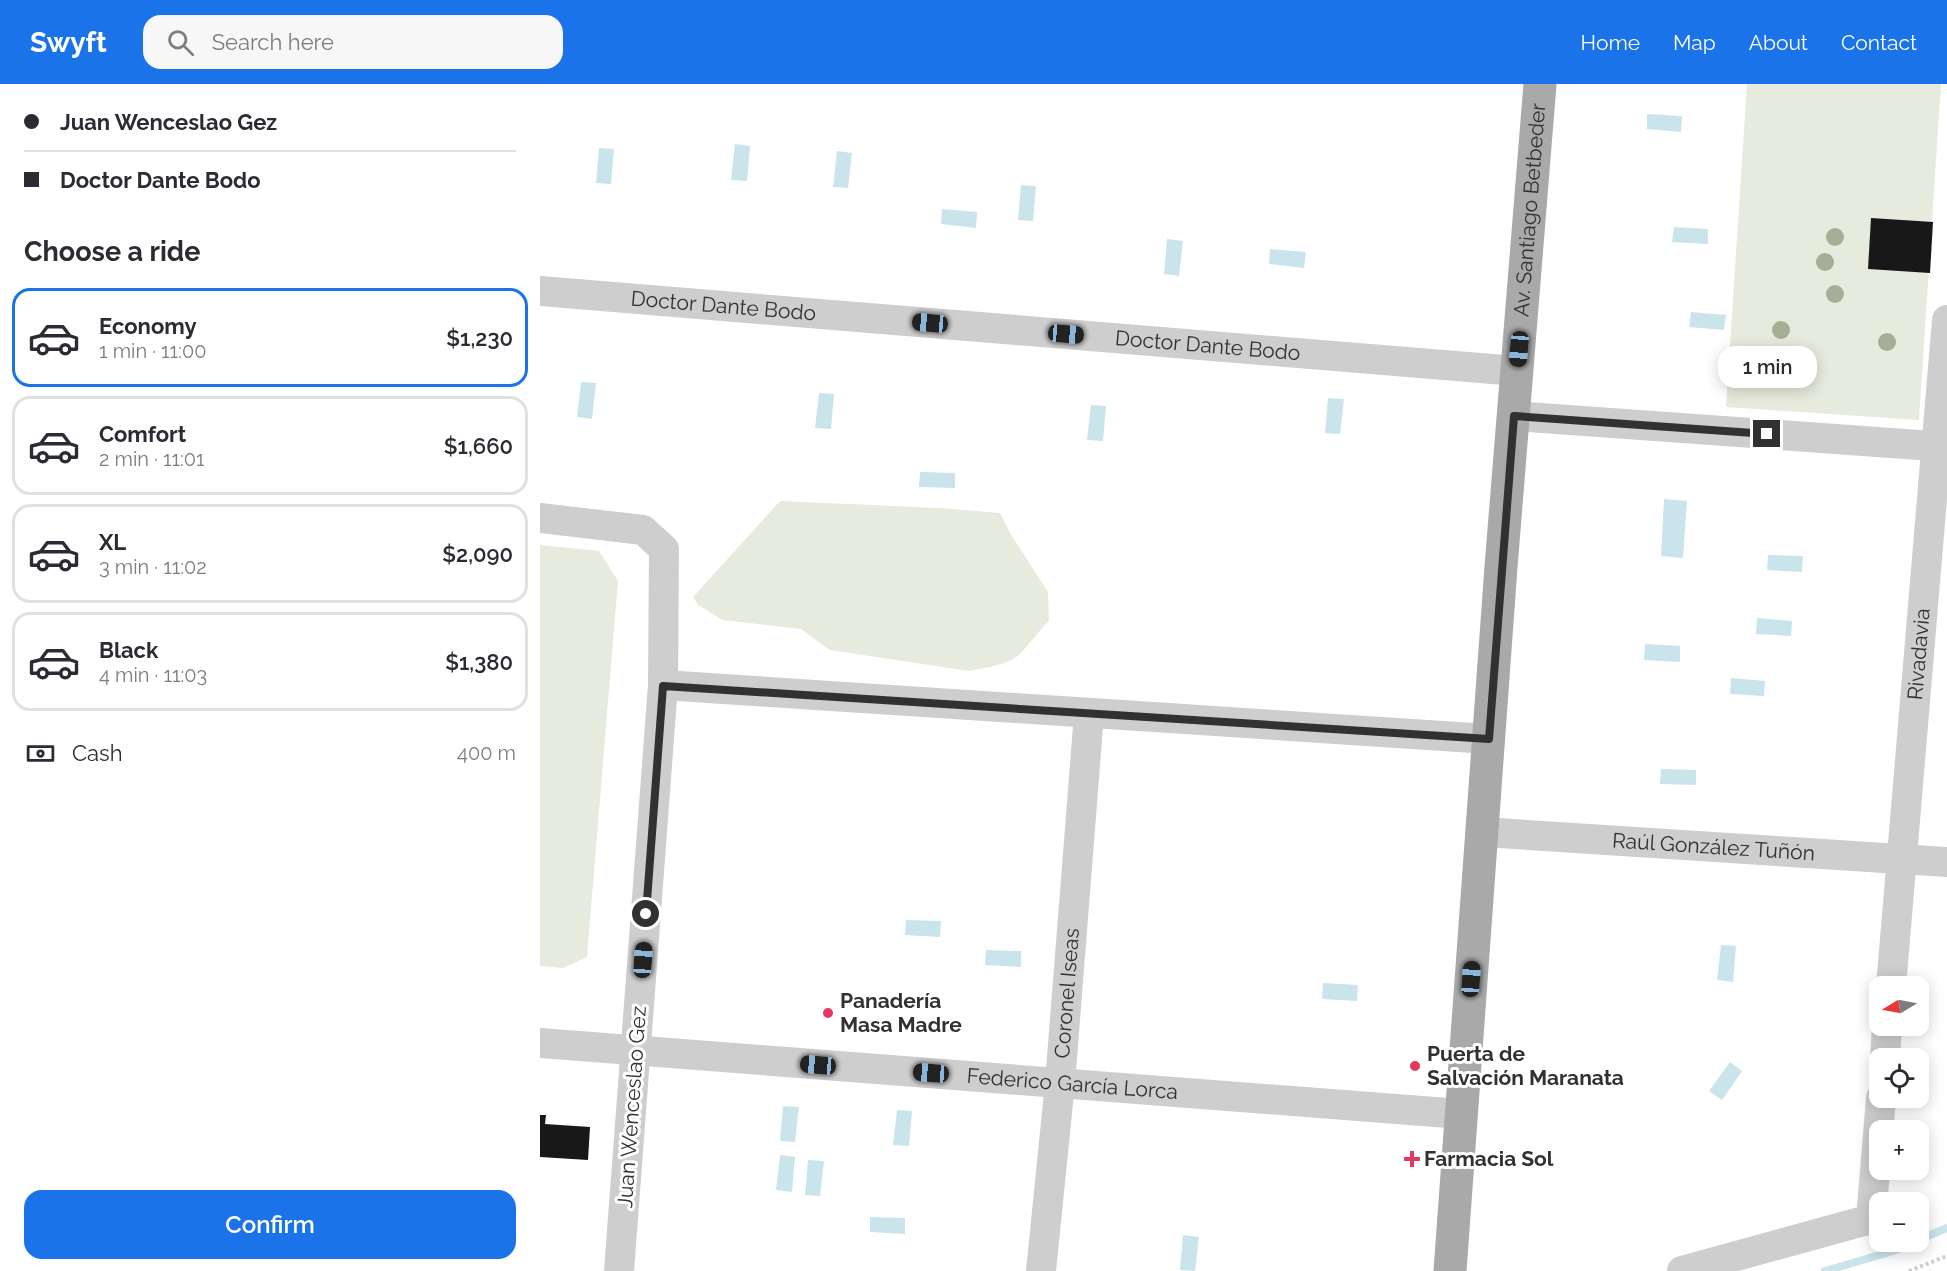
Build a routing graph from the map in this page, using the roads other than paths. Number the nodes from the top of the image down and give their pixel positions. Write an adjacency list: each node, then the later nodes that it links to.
1 (1540, 84): 4 (main road, Av. Santiago Betbeder)
2 (540, 291): 4 (street, Doctor Dante Bodo)
3 (1947, 320): 6 (street, Rivadavia)
4 (1517, 371): 5 (main road, Av. Santiago Betbeder)
5 (1514, 416): 6 (street); 10 (main road, Av. Santiago Betbeder)
6 (1942, 446): 12 (street, Rivadavia)
7 (540, 518): 8 (street, Juan Wenceslao Gez)
8 (663, 686): 9 (street); 16 (street, Juan Wenceslao Gez)
9 (1089, 714): 10 (street); 17 (street, Coronel Iseas)
10 (1489, 739): 11 (main road, Av. Santiago Betbeder)
11 (1482, 832): 12 (street, Raúl González Tuñón); 19 (main road, Av. Santiago Betbeder)
12 (1902, 859): 13 (street, Raúl González Tuñón); 14 (street, Rivadavia)
13 (1947, 862)
14 (1892, 976)
15 (540, 1043): 16 (street, Federico García Lorca)
16 (636, 1051): 17 (street, Federico García Lorca); 20 (street, Juan Wenceslao Gez)
17 (1060, 1083): 19 (street, Federico García Lorca); 21 (street, Coronel Iseas)
18 (1880, 1108): 23 (street)
19 (1461, 1114): 22 (main road, Av. Santiago Betbeder)
20 (619, 1271)
21 (1041, 1271)
22 (1450, 1271)
23 (1682, 1271)

